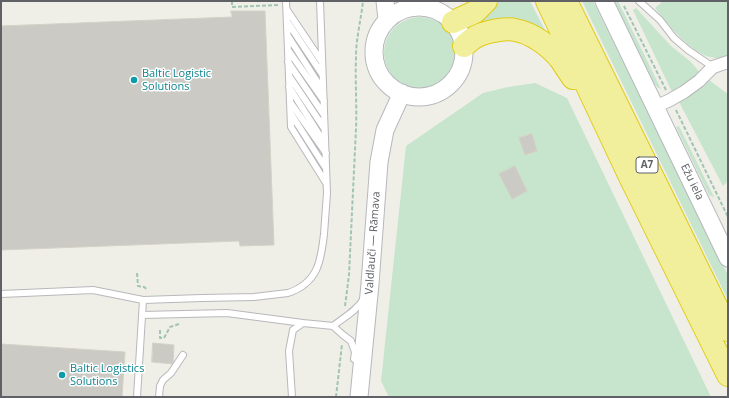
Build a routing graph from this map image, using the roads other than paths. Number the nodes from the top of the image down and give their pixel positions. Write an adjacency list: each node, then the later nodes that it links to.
1 (320, 1): 17 (lane)
2 (385, 1): 10 (main road)
3 (486, 1): 12 (highway)
4 (547, 1): 30 (highway, A7)
5 (566, 1): 43 (highway, A7)
6 (604, 1): 27 (main road, Ežu iela)
7 (639, 1): 19 (lane)
8 (410, 4): 10 (main road); 12 (main road)
9 (285, 5): 11 (lane); 17 (lane)
10 (387, 19): 24 (main road)
11 (287, 22): 13 (lane); 21 (lane)
12 (453, 22): 14 (main road)
13 (288, 35): 15 (lane); 23 (lane)
14 (464, 46): 24 (main road); 30 (highway)
15 (288, 50): 16 (lane); 25 (lane)
16 (288, 62): 20 (lane); 29 (lane)
17 (322, 62): 21 (lane)
18 (728, 62): 19 (street)
19 (713, 67): 27 (street)
20 (289, 75): 22 (lane); 31 (lane)
21 (323, 75): 23 (lane)
22 (289, 87): 26 (lane); 32 (lane)
23 (323, 90): 25 (lane)
24 (402, 94): 37 (main road, Valdlauči — Rāmava)
25 (324, 101): 29 (lane)
26 (290, 102): 28 (lane); 33 (lane)
27 (655, 107): 36 (main road, Ežu iela)
28 (290, 114): 34 (lane); 35 (lane)
29 (324, 115): 31 (lane)
30 (602, 117): 46 (highway, A7)
31 (325, 130): 32 (lane)
32 (325, 143): 33 (lane)
33 (326, 153): 34 (lane)
34 (326, 168): 35 (lane)
35 (327, 185): 39 (lane)
36 (728, 258)
37 (370, 284): 42 (lane); 47 (main road, Valdlauči — Rāmava)
38 (1, 294): 39 (lane)
39 (143, 300): 40 (lane)
40 (142, 315): 41 (lane); 48 (lane)
41 (303, 323): 42 (lane); 50 (lane)
42 (333, 326): 45 (lane)
43 (728, 330)
44 (183, 355): 49 (lane)
45 (354, 365)
46 (728, 375)
47 (357, 393)
48 (137, 397)
49 (159, 397)
50 (292, 397)

